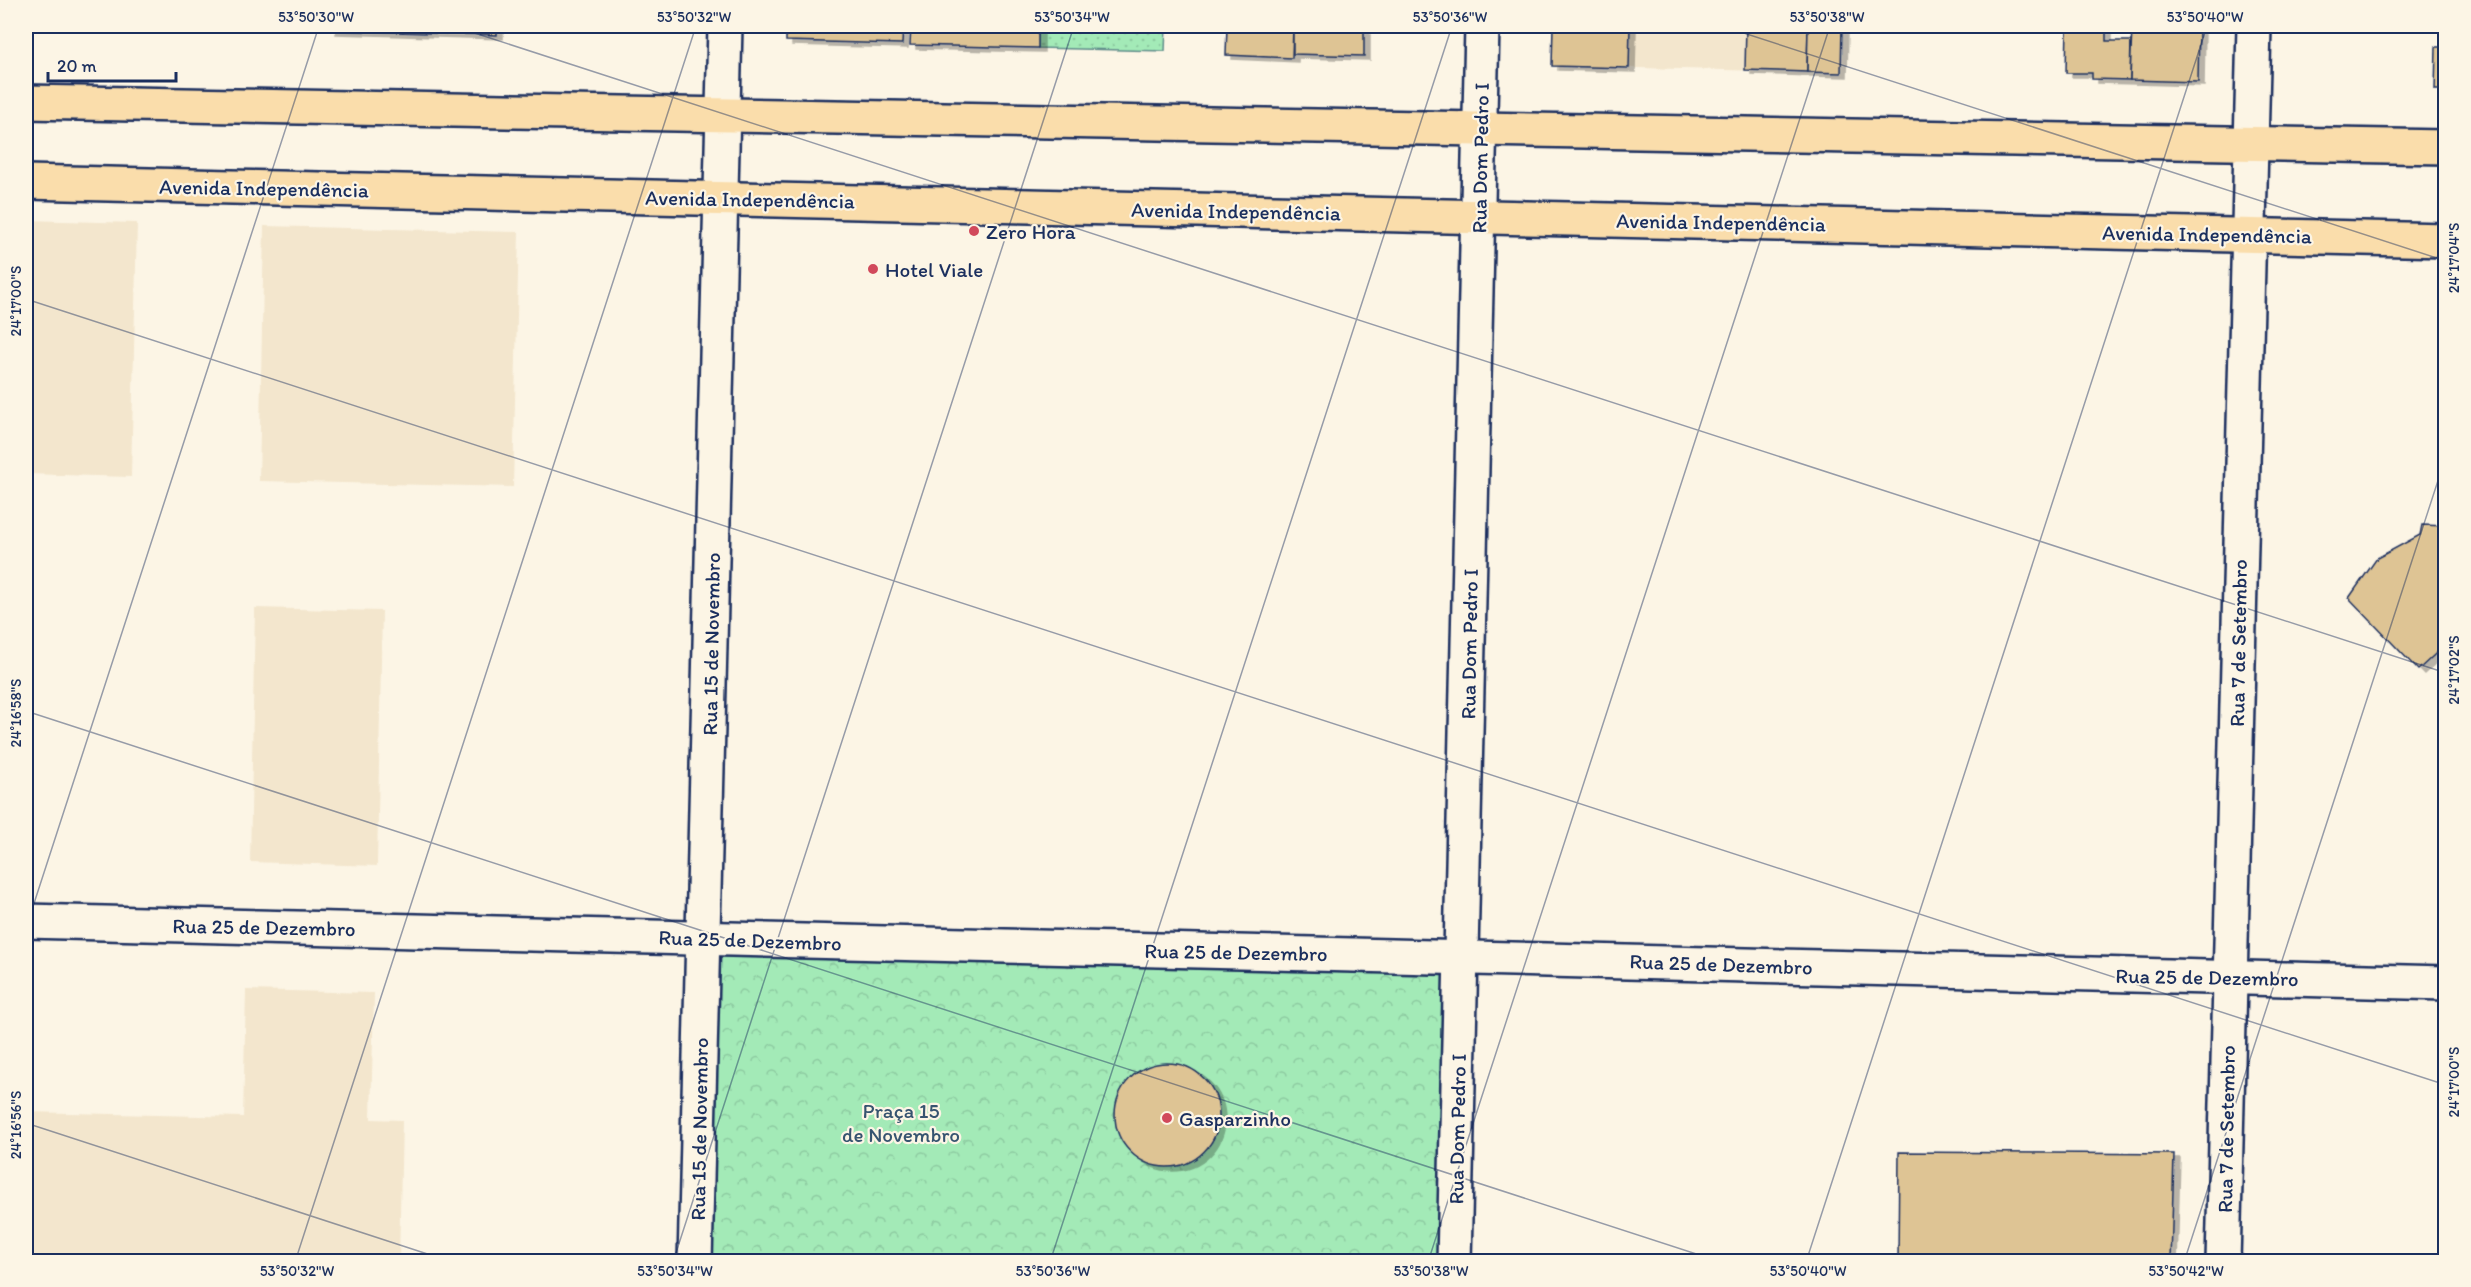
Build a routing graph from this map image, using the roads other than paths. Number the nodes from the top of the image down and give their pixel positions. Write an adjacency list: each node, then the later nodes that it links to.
1 (725, 26): 5 (street, Rua 15 de Novembro)
2 (1482, 26): 6 (street, Rua Dom Pedro I)
3 (2254, 26): 7 (street, Rua 7 de Setembro)
4 (26, 102): 5 (main road)
5 (722, 115): 6 (main road); 10 (street, Rua 15 de Novembro)
6 (1479, 129): 7 (main road); 11 (street, Rua Dom Pedro I)
7 (2251, 143): 8 (main road); 12 (street, Rua 7 de Setembro)
8 (2445, 147)
9 (26, 182): 10 (main road, Avenida Independência)
10 (722, 199): 11 (main road, Avenida Independência); 15 (street, Rua 15 de Novembro)
11 (1479, 217): 12 (main road, Avenida Independência); 16 (street, Rua Dom Pedro I)
12 (2248, 235): 13 (main road, Avenida Independência); 17 (street, Rua 7 de Setembro)
13 (2445, 240)
14 (26, 921): 15 (street, Rua 25 de Dezembro)
15 (704, 938): 16 (street, Rua 25 de Dezembro); 19 (street, Rua 15 de Novembro)
16 (1462, 958): 17 (street, Rua 25 de Dezembro); 20 (street, Rua Dom Pedro I)
17 (2230, 978): 18 (street, Rua 25 de Dezembro); 21 (street, Rua 7 de Setembro)
18 (2445, 983)
19 (695, 1262)
20 (1454, 1262)
21 (2223, 1262)

